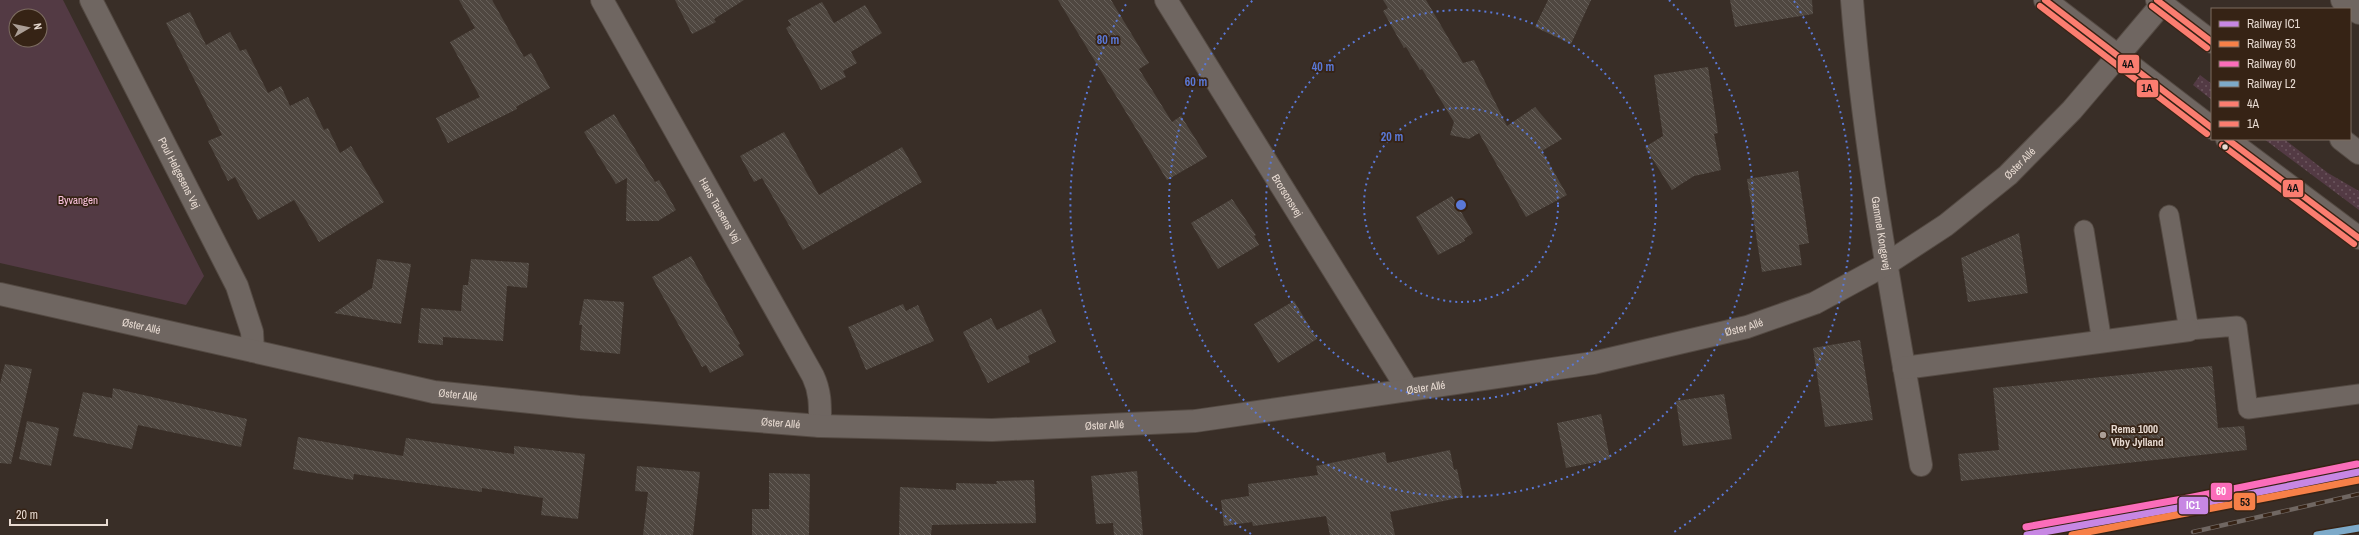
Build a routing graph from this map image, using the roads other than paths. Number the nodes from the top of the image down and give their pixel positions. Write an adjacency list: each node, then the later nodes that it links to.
1 (91, 0): 22 (street, Poul Helgesens Vej)
2 (602, 0): 26 (street, Hans Tausens Vej)
3 (1166, 0): 24 (street, Brorsonsvej)
4 (1852, 0): 18 (street, Gammel Kongevej)
5 (2045, 0): 10 (street)
6 (2342, 0): 8 (street)
7 (2162, 1): 9 (street); 10 (street, Øster Allé)
8 (2359, 13)
9 (2211, 41)
10 (2118, 56): 11 (street); 18 (street, Øster Allé)
11 (2211, 127)
12 (2228, 140): 17 (street)
13 (2342, 140): 14 (street)
14 (2359, 153)
15 (2169, 216): 20 (lane)
16 (2084, 230): 21 (lane)
17 (2359, 238)
18 (1885, 265): 23 (street, Gammel Kongevej); 24 (street, Øster Allé)
19 (0, 294): 22 (street, Øster Allé)
20 (2189, 330): 21 (street); 25 (lane)
21 (2102, 342): 23 (street)
22 (253, 351): 26 (street, Øster Allé)
23 (1904, 368): 27 (street, Gammel Kongevej)
24 (1408, 390): 26 (street, Øster Allé)
25 (2359, 394)
26 (820, 426)
27 (1921, 466)

